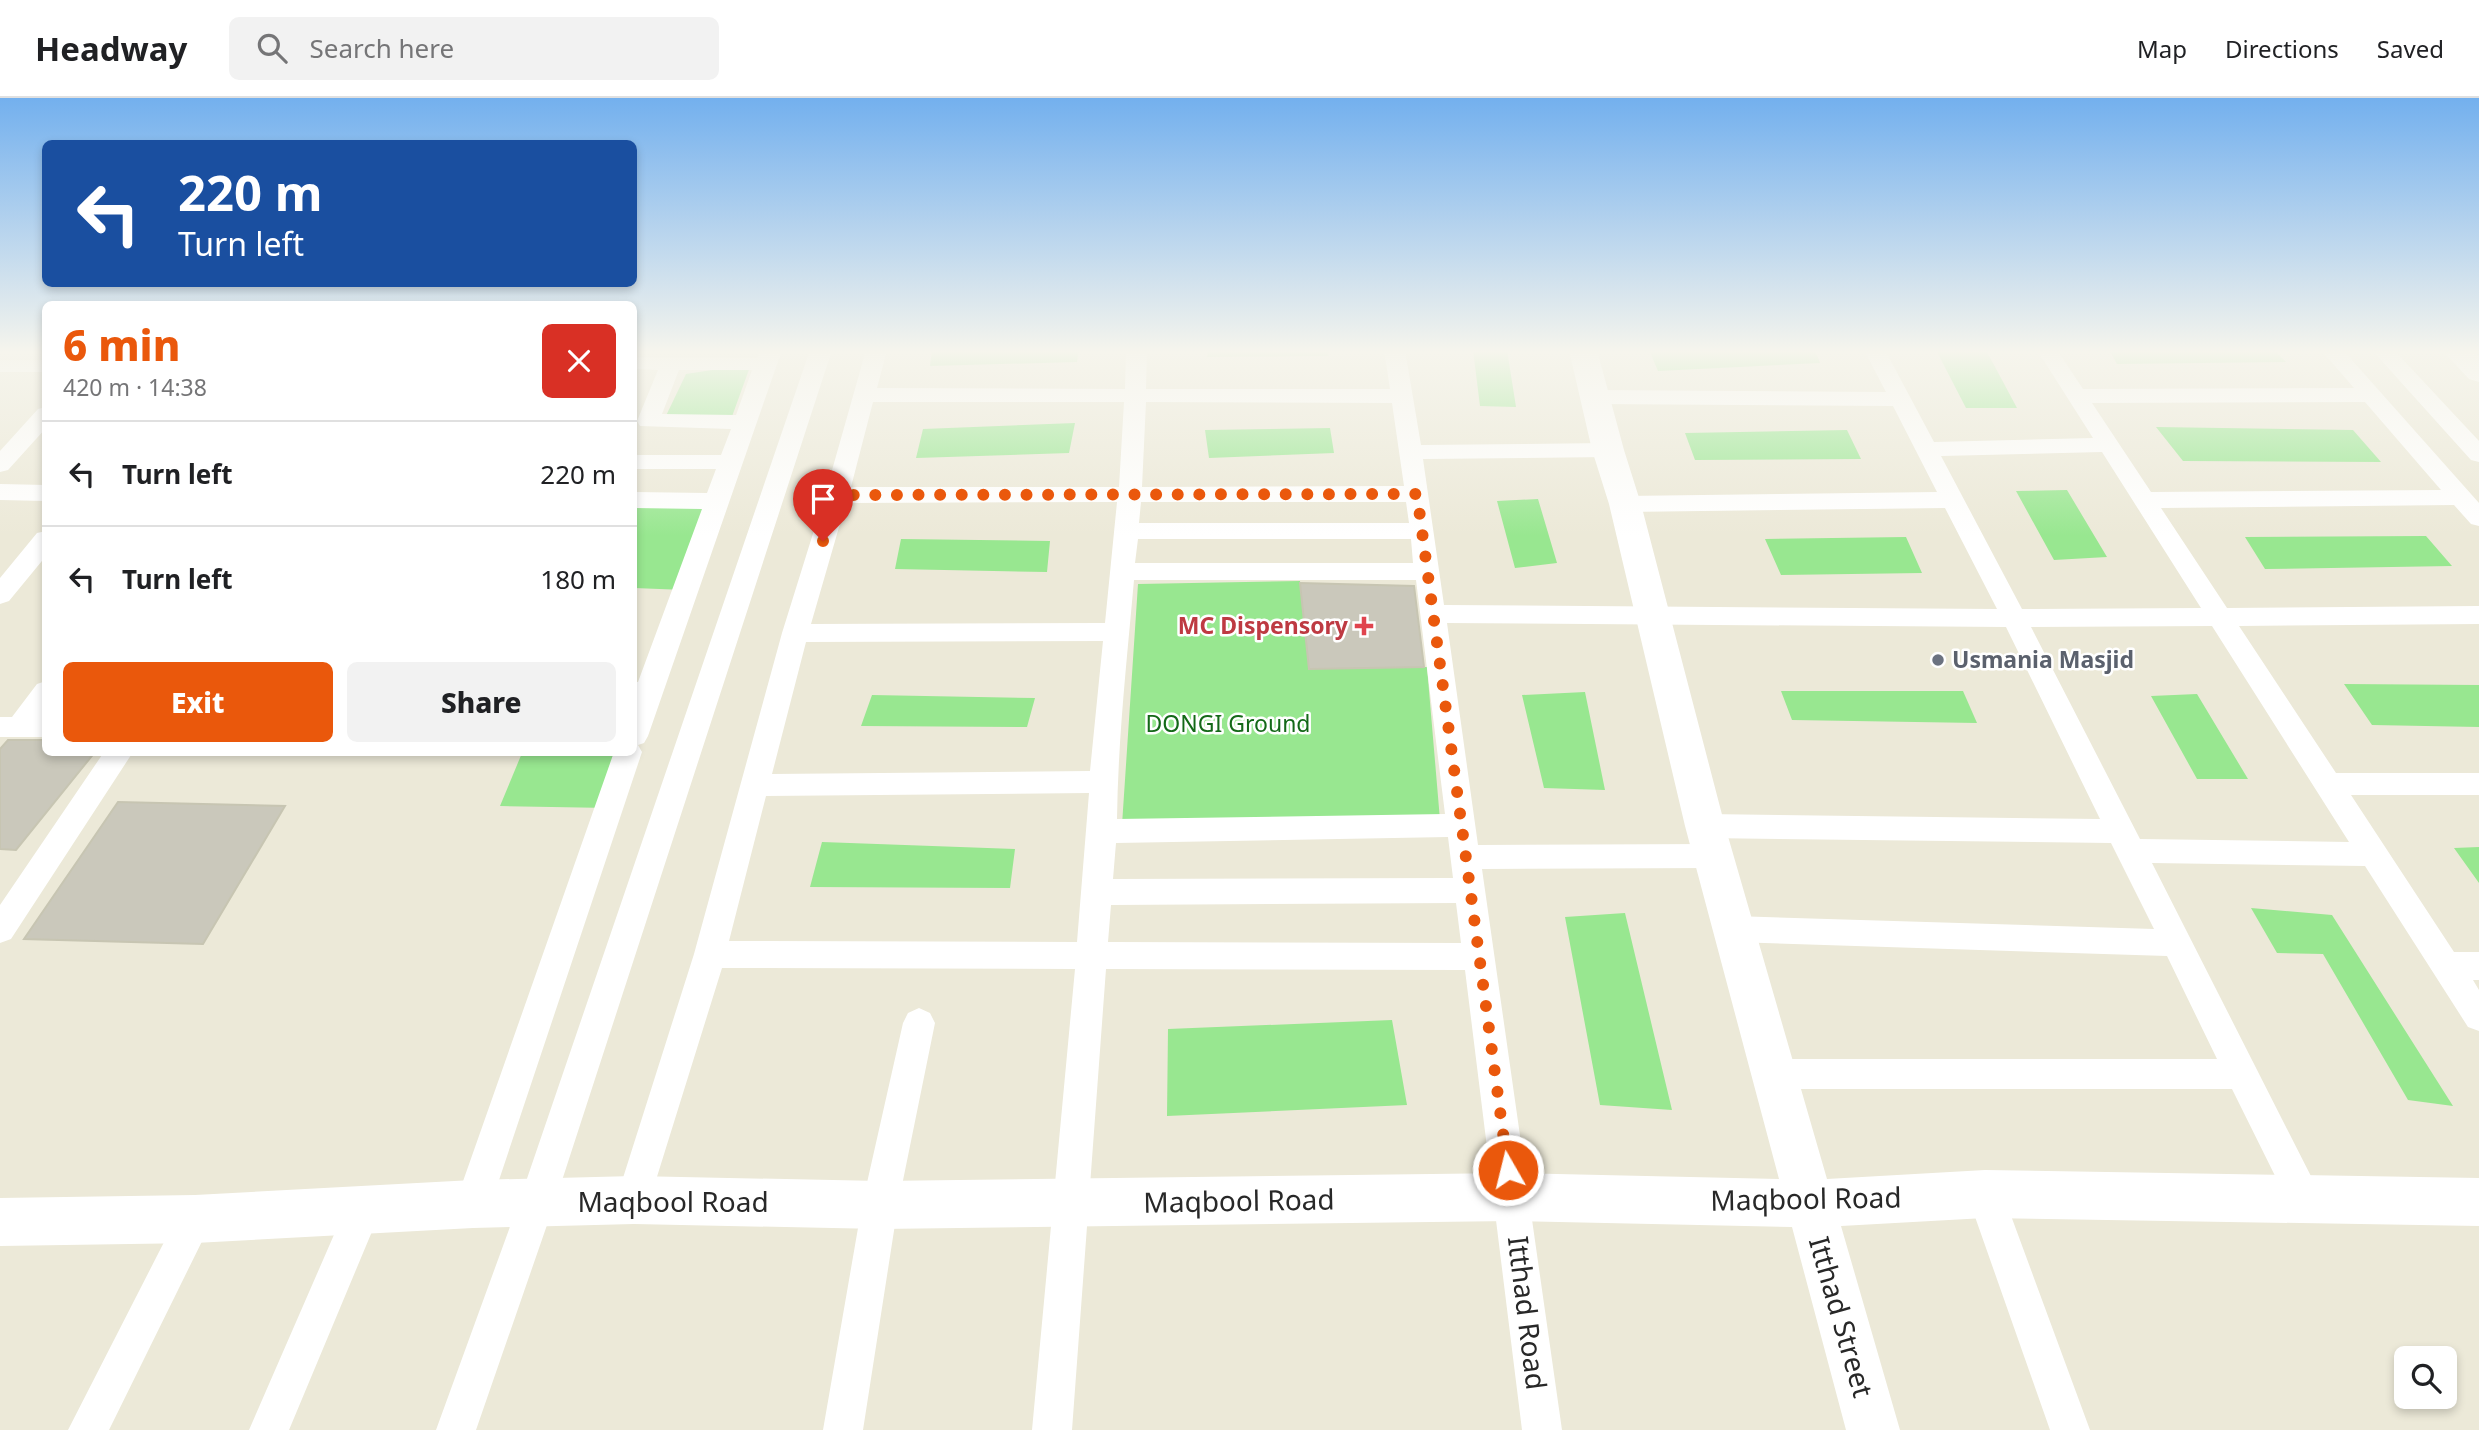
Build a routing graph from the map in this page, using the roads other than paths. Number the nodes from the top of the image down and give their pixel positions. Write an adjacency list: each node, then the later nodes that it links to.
1 (652, 412): 13 (street)
2 (748, 412): 13 (street)
3 (800, 412): 81 (street)
4 (859, 412): 25 (street)
5 (1134, 412): 26 (street)
6 (1406, 412): 17 (street, Itthad Road)
7 (1599, 412): 16 (street, Itthad Street)
8 (1909, 412): 15 (street)
9 (2089, 412): 14 (street)
10 (2387, 412): 27 (street)
11 (2440, 412): 18 (street)
12 (42, 418): 21 (street)
13 (745, 422): 20 (street)
14 (2110, 445): 15 (street); 30 (street)
15 (1927, 449): 29 (street)
16 (1608, 450): 17 (street); 32 (street, Itthad Street)
17 (1412, 452): 24 (street, Itthad Road)
18 (2479, 455)
19 (637, 461): 20 (street)
20 (730, 462): 31 (street)
21 (0, 465)
22 (0, 492): 23 (street)
23 (42, 493)
24 (1417, 494): 26 (street); 35 (street, Itthad Road)
25 (837, 495): 26 (street); 46 (street)
26 (1130, 495): 34 (street)
27 (2461, 497): 30 (street); 33 (street)
28 (637, 500): 31 (street)
29 (1953, 500): 32 (street); 44 (street)
30 (2145, 500): 43 (street)
31 (716, 501): 47 (street)
32 (1625, 504): 41 (street, Itthad Street)
33 (2479, 518)
34 (1127, 531): 35 (street); 38 (street)
35 (1422, 531): 37 (street, Itthad Road)
36 (42, 544): 39 (street)
37 (1427, 571): 38 (street); 40 (street, Itthad Road)
38 (1124, 572): 45 (street)
39 (0, 595)
40 (1433, 614): 41 (street); 57 (street, Itthad Road)
41 (1652, 614): 44 (street); 59 (street, Itthad Street)
42 (2479, 615): 43 (street)
43 (2220, 617): 44 (street); 54 (street)
44 (2014, 618): 60 (street)
45 (1119, 632): 46 (street); 53 (street)
46 (795, 633): 56 (street)
47 (641, 692): 49 (street)
48 (42, 697): 50 (street)
49 (637, 717)
50 (21, 727)
51 (116, 756): 66 (street)
52 (627, 756): 82 (street)
53 (1103, 782): 56 (street); 58 (street)
54 (2329, 784): 55 (street); 61 (street)
55 (2479, 784)
56 (754, 785): 68 (street)
57 (1462, 825): 58 (street); 62 (street, Itthad Road)
58 (1102, 831): 64 (street)
59 (1709, 841): 60 (street); 62 (street); 65 (street, Itthad Street)
60 (2124, 841): 61 (street); 67 (street)
61 (2374, 854): 71 (street)
62 (1466, 857): 63 (street, Itthad Road)
63 (1471, 890): 64 (street); 70 (street, Itthad Road)
64 (1096, 892): 69 (street)
65 (1733, 929): 67 (street); 75 (street, Itthad Street)
66 (0, 930)
67 (2175, 943): 76 (street)
68 (710, 954): 69 (street); 79 (street)
69 (1092, 957): 70 (street); 83 (street)
70 (1480, 957): 78 (street, Itthad Road)
71 (2446, 966): 72 (street); 73 (street)
72 (2479, 966)
73 (2479, 1017)
74 (919, 1023): 85 (street)
75 (1773, 1074): 76 (street); 84 (street, Itthad Street)
76 (2241, 1074): 80 (street)
77 (1985, 1194): 80 (street, Maqbool Road); 84 (street, Maqbool Road); 97 (street)
78 (1512, 1197): 83 (street, Maqbool Road); 84 (street, Maqbool Road); 95 (street, Itthad Road)
79 (634, 1200): 81 (street, Maqbool Road); 85 (street, Maqbool Road)
80 (2305, 1200): 86 (street, Maqbool Road)
81 (537, 1202): 82 (street, Maqbool Road); 92 (street)
82 (474, 1204): 87 (street, Maqbool Road)
83 (1071, 1204): 85 (street, Maqbool Road); 94 (street)
84 (1810, 1204): 96 (street, Itthad Street)
85 (880, 1205): 93 (street)
86 (2477, 1205)
87 (363, 1210): 88 (street, Maqbool Road); 91 (street)
88 (195, 1219): 89 (street, Maqbool Road); 90 (street)
89 (0, 1222)
90 (88, 1430)
91 (269, 1430)
92 (456, 1430)
93 (843, 1430)
94 (1052, 1430)
95 (1542, 1430)
96 (1873, 1430)
97 (2070, 1430)

